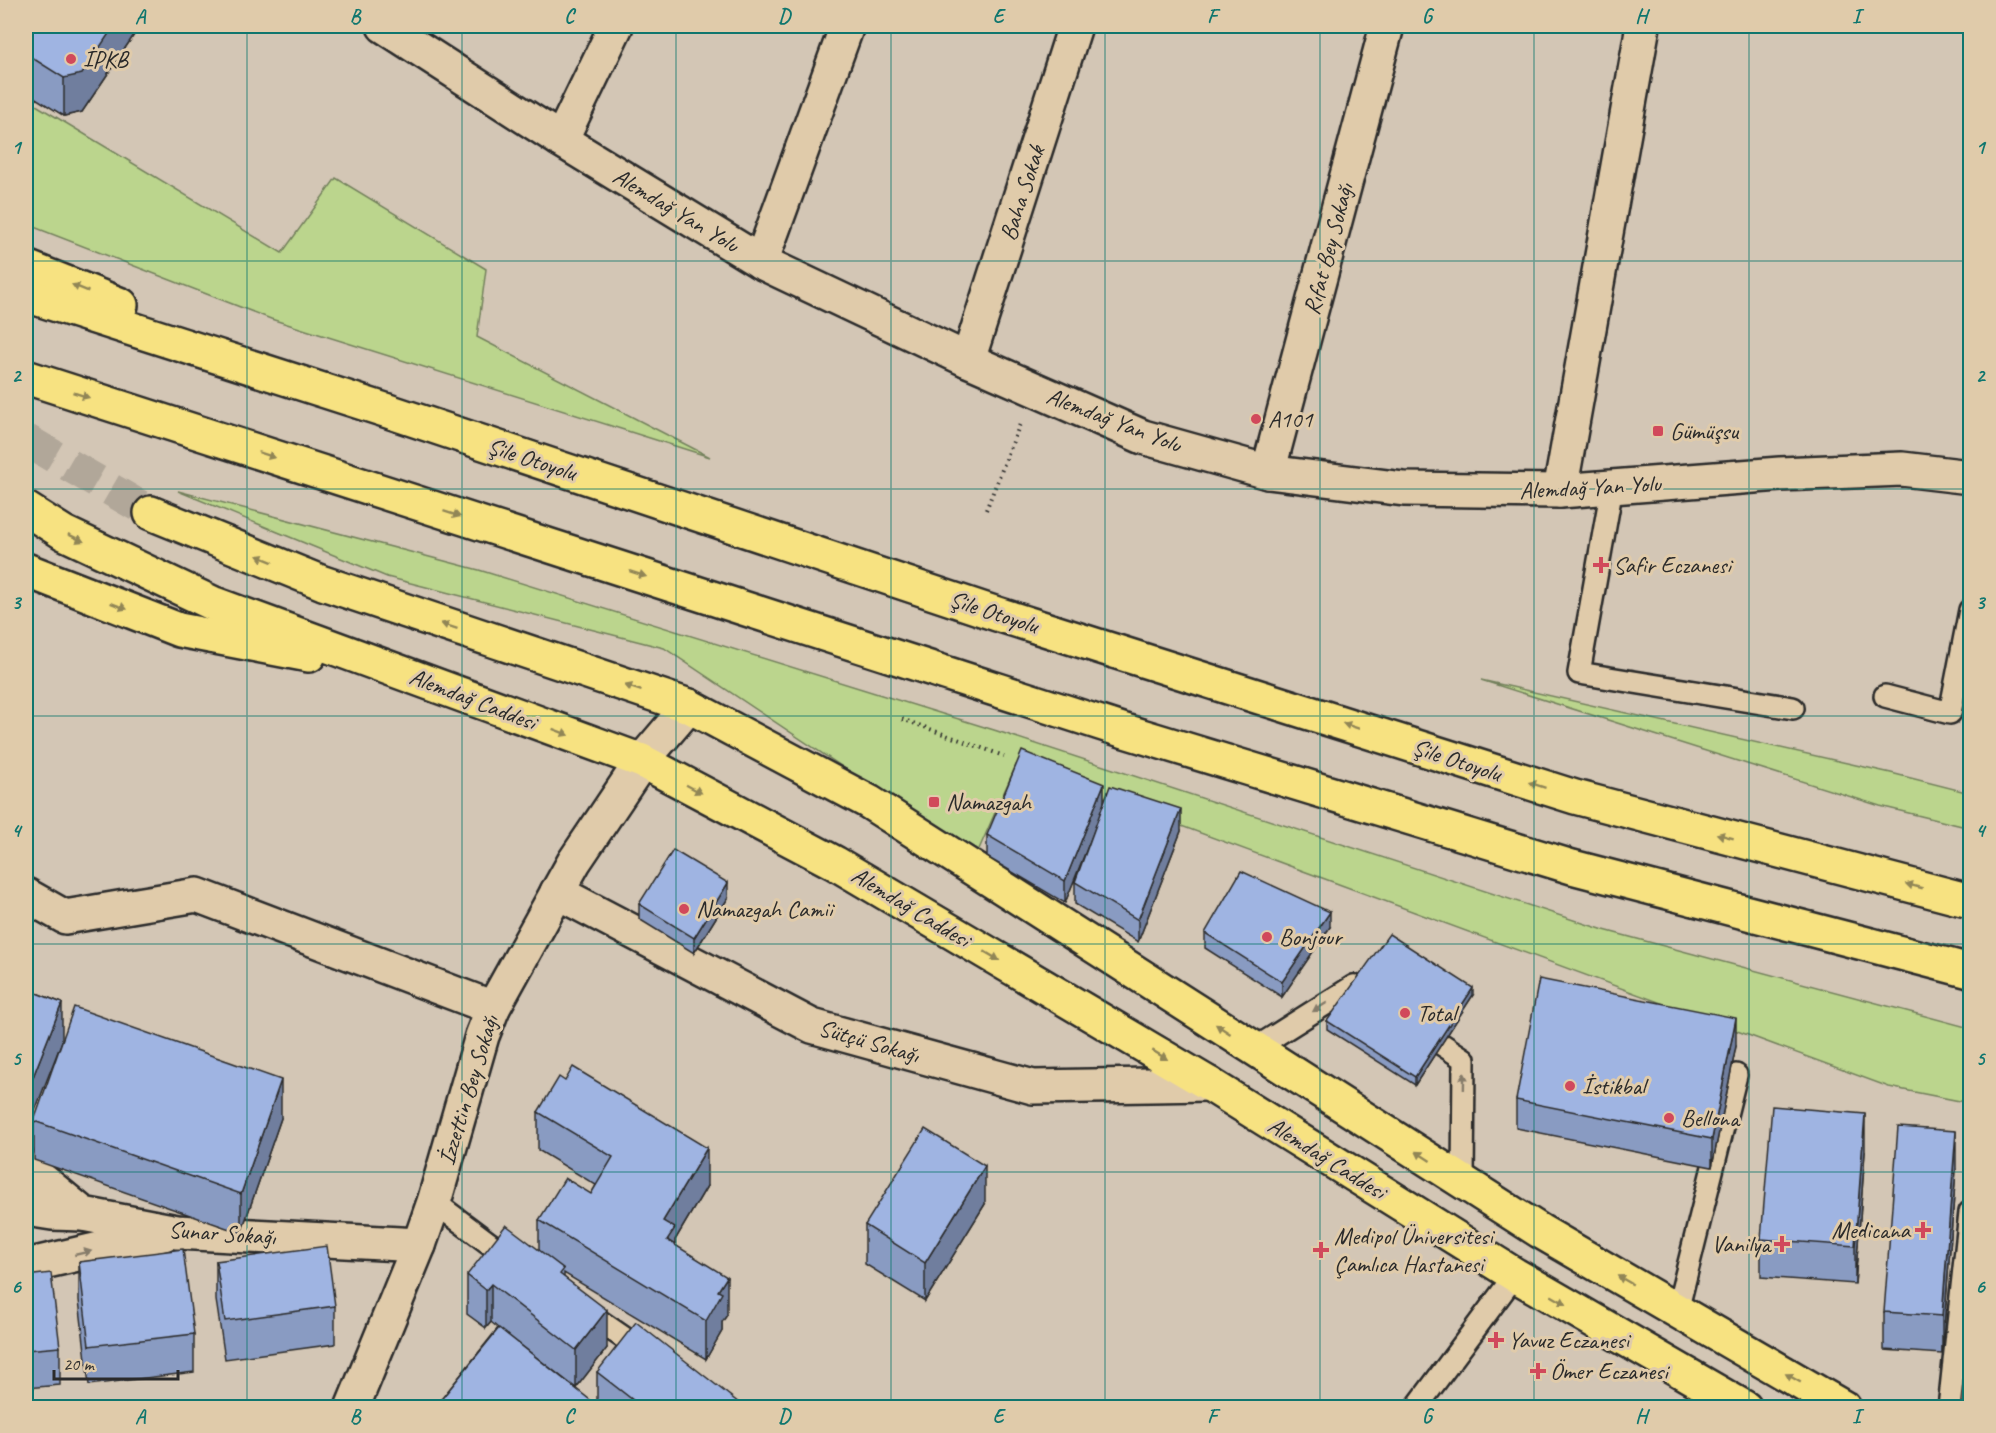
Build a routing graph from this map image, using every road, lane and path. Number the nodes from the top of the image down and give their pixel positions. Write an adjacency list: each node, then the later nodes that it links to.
1 (384, 26): 7 (street, Alemdağ Yan Yolu)
2 (616, 26): 7 (street)
3 (847, 26): 8 (street)
4 (1075, 26): 11 (street, Baha Sokak)
5 (1387, 26): 15 (street, Rıfat Bey Sokağı)
6 (1643, 26): 18 (street)
7 (561, 140): 8 (street, Alemdağ Yan Yolu)
8 (761, 262): 11 (street, Alemdağ Yan Yolu)
9 (26, 267): 14 (main road, one-way to 9)
10 (26, 295): 14 (main road, Şile Otoyolu)
11 (968, 360): 13 (street, Alemdağ Yan Yolu)
12 (26, 377): 34 (main road, one-way to 34)
13 (1034, 389): 15 (street, Alemdağ Yan Yolu); 20 (path)
14 (388, 411): 33 (main road, Şile Otoyolu, one-way to 14)
15 (1268, 472): 18 (street, Alemdağ Yan Yolu)
16 (1971, 477): 17 (street, Alemdağ Yan Yolu)
17 (1612, 487): 18 (street, Alemdağ Yan Yolu); 27 (lane)
18 (1560, 491)
19 (26, 509): 24 (main road, Alemdağ Caddesi, one-way to 24)
20 (986, 510)
21 (151, 513): 26 (main road, one-way to 21)
22 (26, 570): 24 (main road, one-way to 24)
23 (1971, 610): 25 (lane)
24 (408, 674): 30 (main road, Alemdağ Caddesi, one-way to 30)
25 (1885, 696)
26 (689, 706): 30 (street, İzzettin Bey Sokağı); 36 (main road, one-way to 26)
27 (1793, 708)
28 (902, 719): 29 (path)
29 (1004, 756)
30 (642, 762): 31 (street, İzzettin Bey Sokağı); 38 (main road, Alemdağ Caddesi, one-way to 38)
31 (557, 892): 35 (street, İzzettin Bey Sokağı); 38 (street, Sütçü Sokağı)
32 (26, 895): 35 (street)
33 (1971, 901)
34 (1971, 971)
35 (493, 1008): 41 (street, İzzettin Bey Sokağı)
36 (1254, 1049): 40 (main road, one-way to 36); 40 (lane, one-way to 36)
37 (1736, 1075): 51 (lane)
38 (1209, 1084): 49 (main road, Alemdağ Caddesi)
39 (26, 1167): 44 (street)
40 (1463, 1182): 51 (main road, one-way to 40)
41 (434, 1202): 46 (street, İzzettin Bey Sokağı); 48 (lane)
42 (26, 1209): 44 (street, Sunar Sokağı)
43 (1971, 1212): 57 (lane)
44 (82, 1214): 45 (street, Sunar Sokağı)
45 (177, 1232): 46 (street, Sunar Sokağı); 47 (street, one-way to 45)
46 (419, 1245): 53 (street, İzzettin Bey Sokağı)
47 (26, 1266)
48 (533, 1275)
49 (1515, 1275): 54 (lane); 55 (main road, Alemdağ Caddesi, one-way to 55)
50 (571, 1302): 52 (lane)
51 (1677, 1311): 56 (main road, one-way to 51)
52 (666, 1368)
53 (352, 1407)
54 (1416, 1407)
55 (1746, 1407)
56 (1844, 1407)
57 (1949, 1407)

